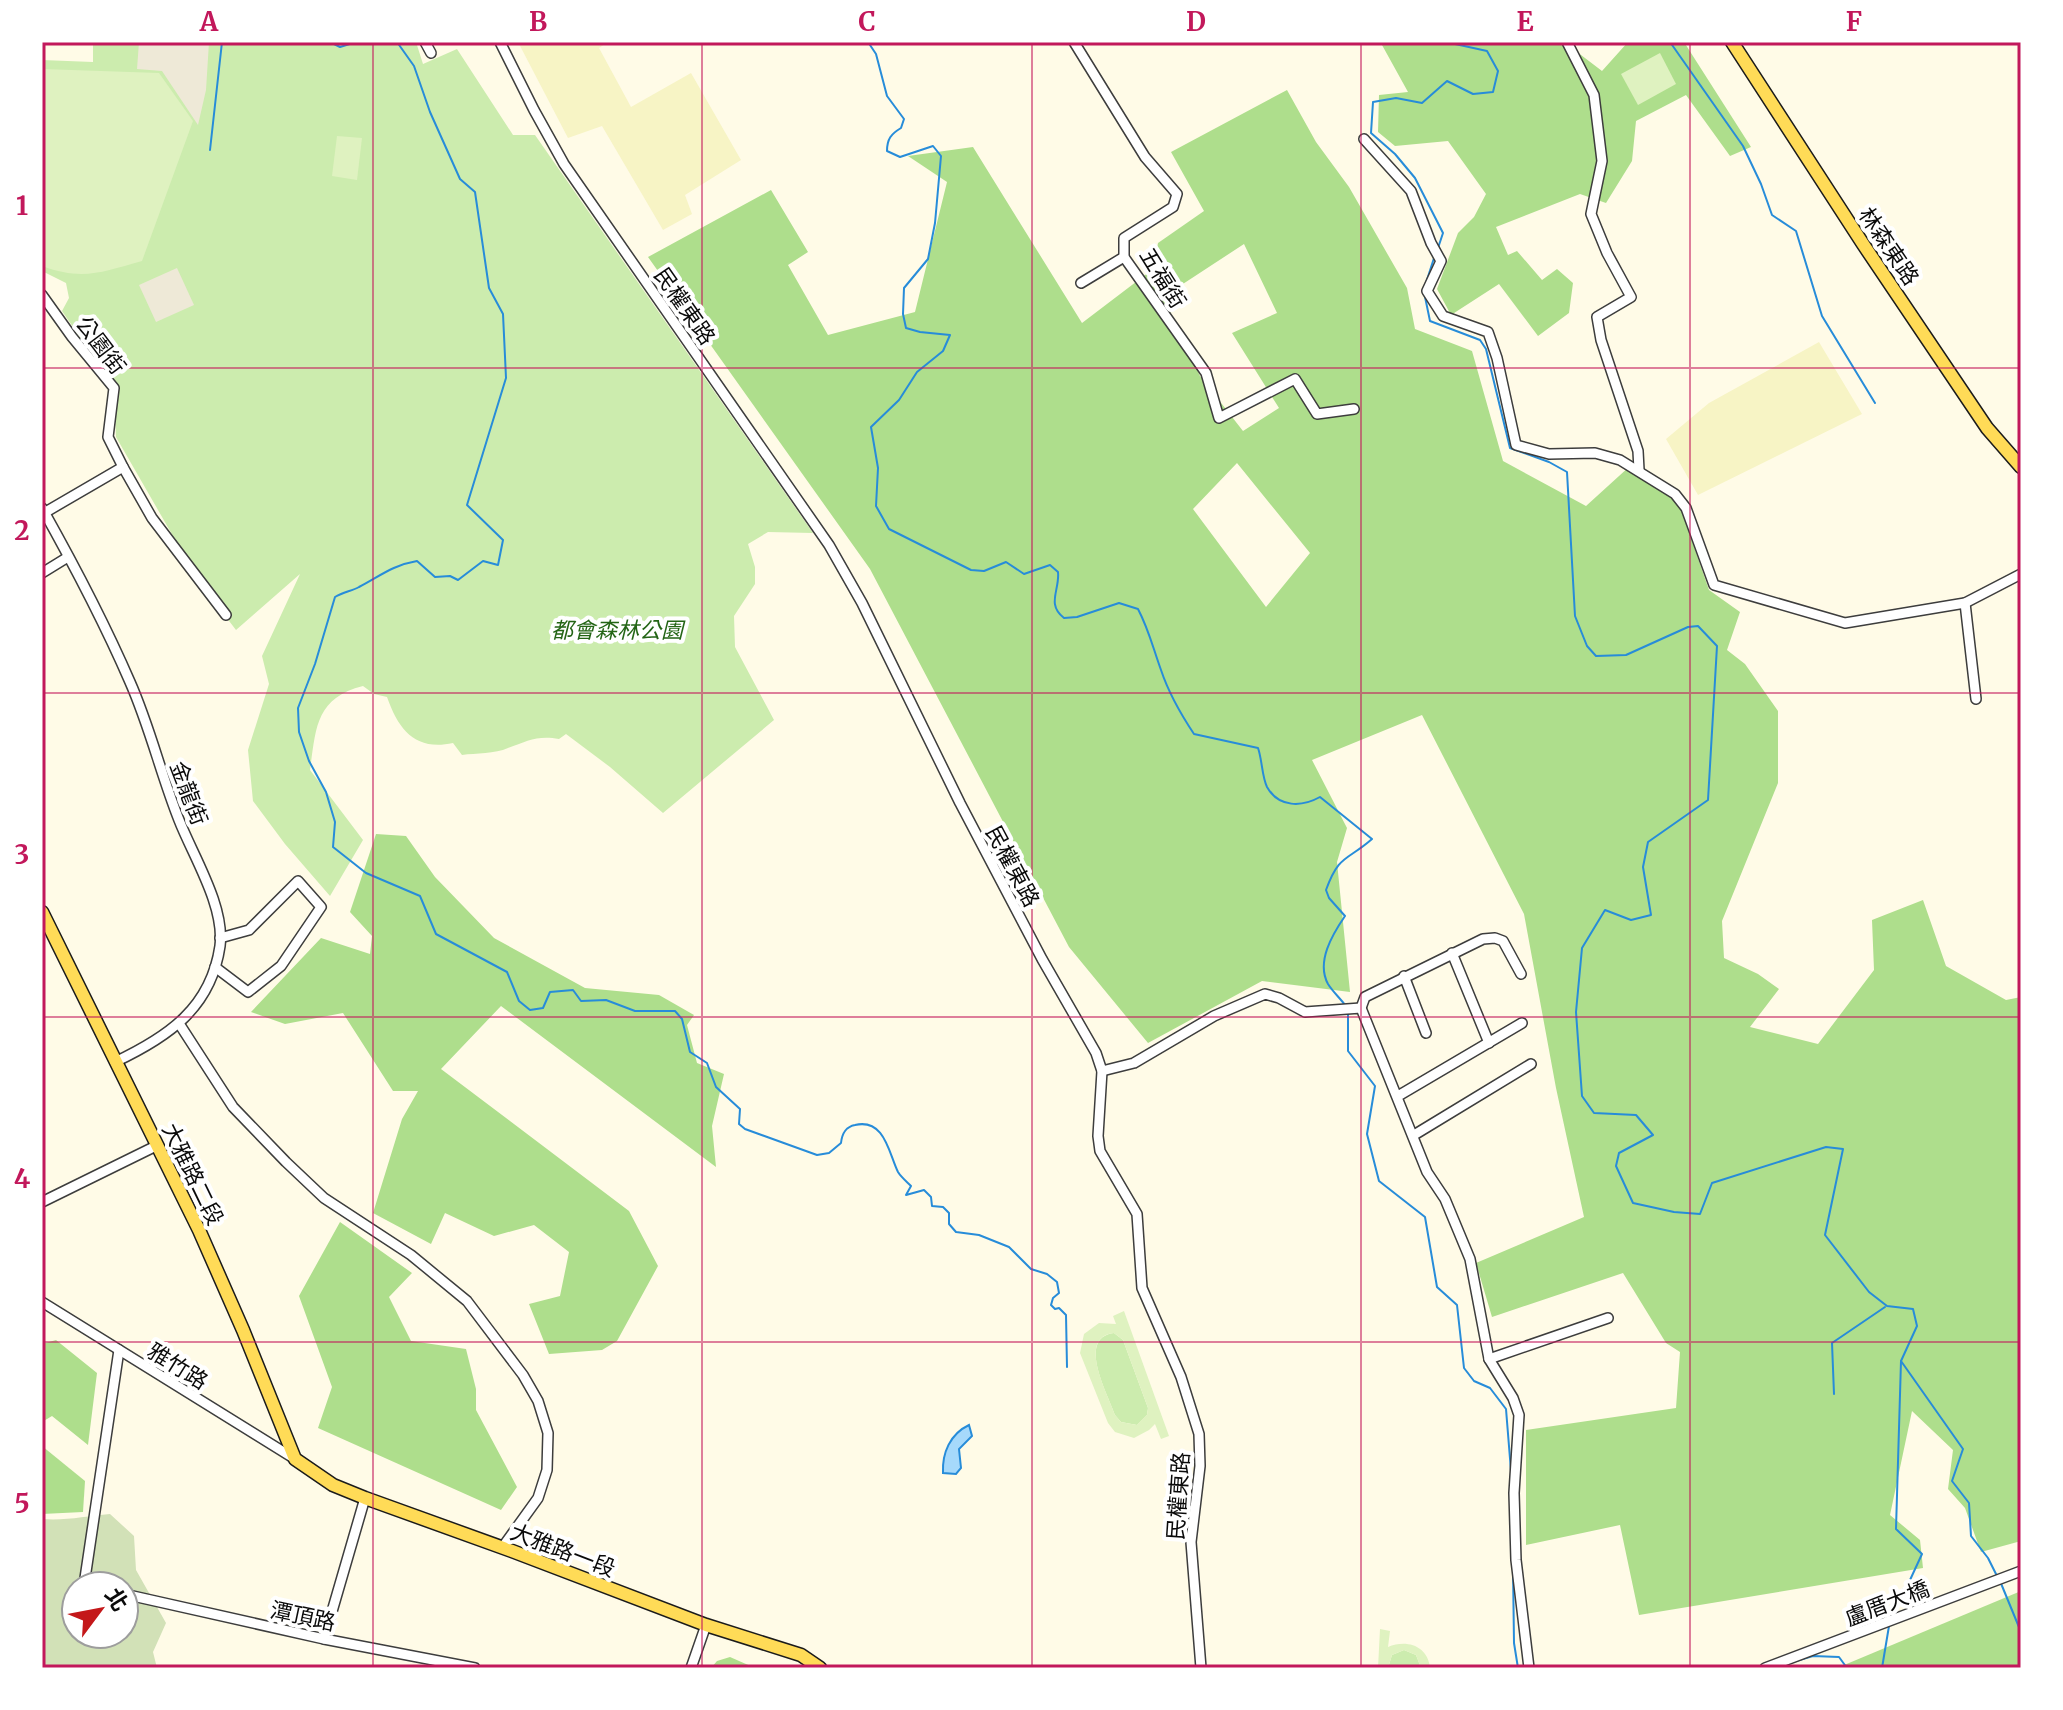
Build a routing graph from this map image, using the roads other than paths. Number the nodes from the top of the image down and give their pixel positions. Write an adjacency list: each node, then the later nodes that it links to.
1 (425, 42): 6 (street)
2 (500, 42): 35 (street, 民權東路)
3 (1074, 42): 8 (street, 五福街)
4 (1567, 42): 14 (street)
5 (1732, 42): 13 (main road, 林森東路)
6 (431, 53)
7 (1364, 139): 14 (street)
8 (1124, 257): 9 (street); 11 (street, 五福街)
9 (1081, 283)
10 (42, 295): 12 (street, 公園街)
11 (1354, 409)
12 (123, 467): 15 (street); 20 (street, 公園街)
13 (2021, 467)
14 (1639, 470): 19 (street)
15 (43, 511): 16 (street, 金龍街)
16 (68, 557): 17 (street); 23 (street, 金龍街)
17 (42, 573)
18 (2021, 574): 19 (street)
19 (1965, 603): 21 (street)
20 (226, 615)
21 (1976, 699)
22 (42, 912): 33 (main road, 大雅路二段)
23 (220, 938): 25 (street, 金龍街); 25 (street)
24 (1452, 953): 26 (street); 27 (street); 32 (street)
25 (215, 967): 30 (street, 金龍街)
26 (1521, 974)
27 (1404, 976): 28 (street); 31 (street)
28 (1361, 1008): 35 (street); 36 (street)
29 (1522, 1023): 32 (street)
30 (180, 1025): 33 (street, 金龍街); 46 (street)
31 (1426, 1033)
32 (1489, 1043): 36 (street)
33 (115, 1062): 38 (main road, 大雅路二段)
34 (1531, 1064): 37 (street)
35 (1102, 1071): 55 (street, 民權東路)
36 (1398, 1096): 37 (street)
37 (1414, 1135): 43 (street)
38 (158, 1145): 39 (street); 44 (main road, 大雅路二段)
39 (42, 1202)
40 (42, 1302): 42 (street, 雅竹路)
41 (1608, 1318): 43 (street)
42 (119, 1350): 44 (street, 雅竹路); 47 (street)
43 (1489, 1359): 56 (street)
44 (295, 1459): 45 (main road, 大雅路一段)
45 (365, 1498): 46 (main road, 大雅路一段); 51 (street)
46 (502, 1548): 50 (main road, 大雅路一段)
47 (86, 1570)
48 (2021, 1571): 57 (street, 盧厝大橋)
49 (140, 1598): 51 (street, 潭頂路)
50 (706, 1625): 53 (street); 54 (main road, 大雅路一段)
51 (324, 1639): 52 (street, 潭頂路)
52 (475, 1668)
53 (691, 1668)
54 (820, 1668)
55 (1201, 1668)
56 (1529, 1668)
57 (1765, 1668)

